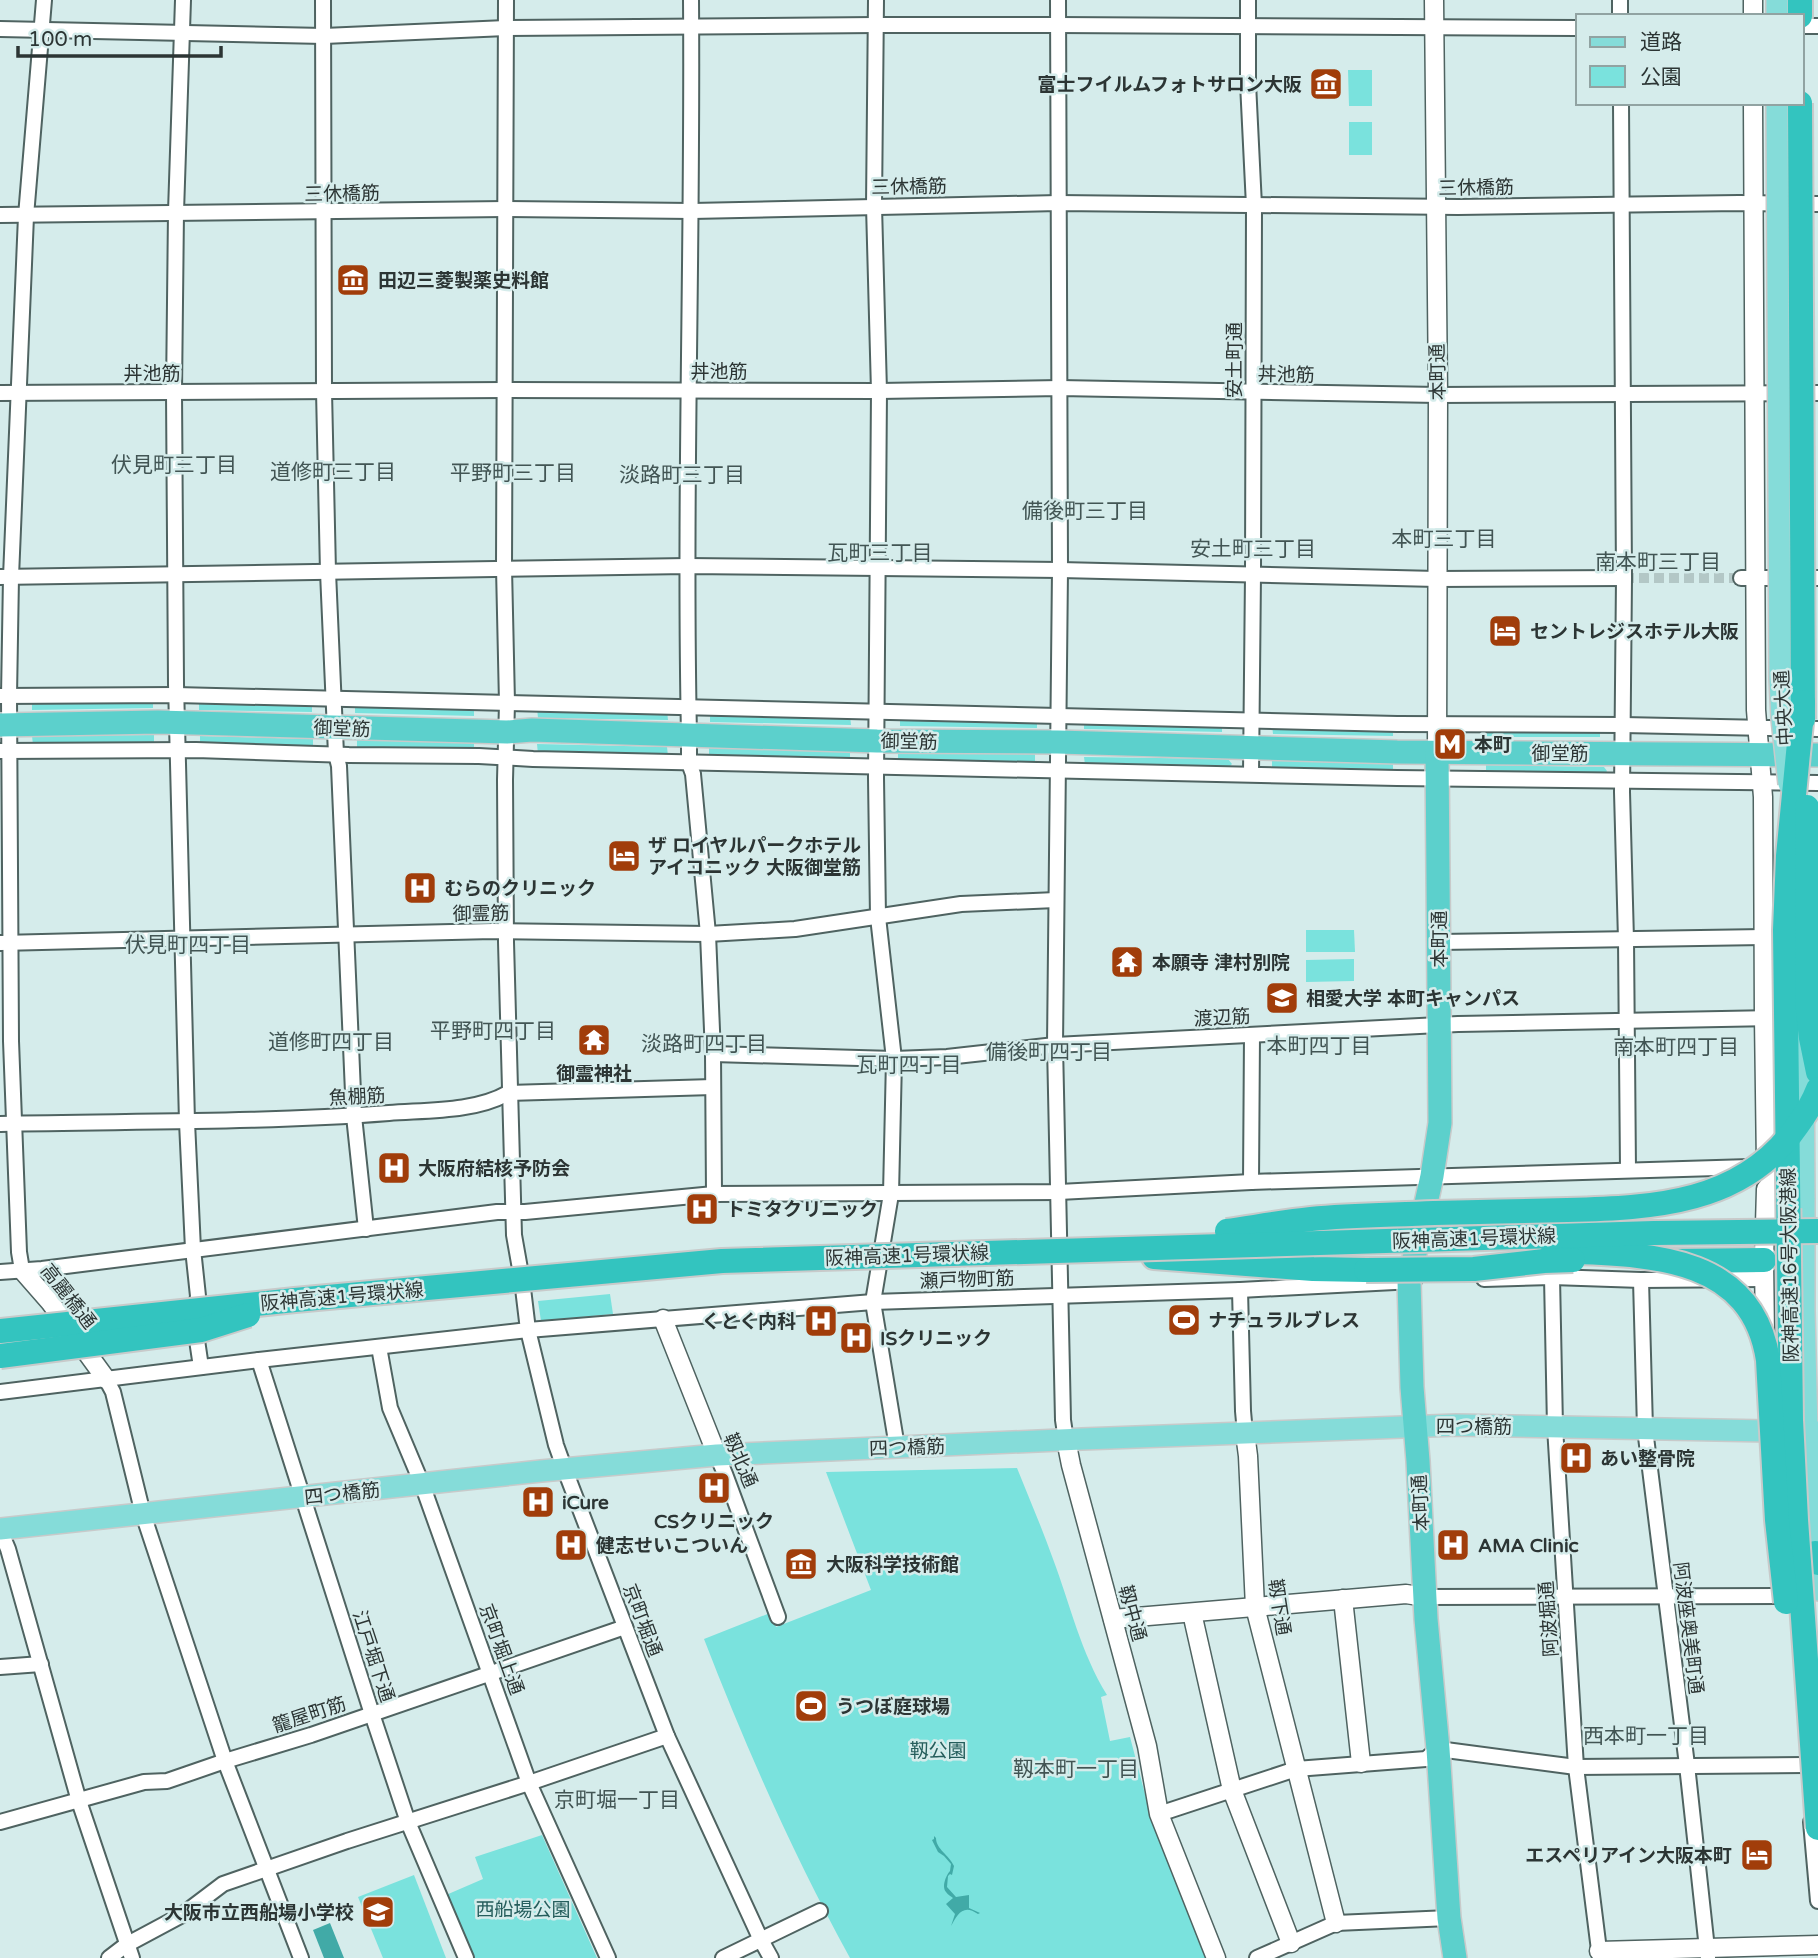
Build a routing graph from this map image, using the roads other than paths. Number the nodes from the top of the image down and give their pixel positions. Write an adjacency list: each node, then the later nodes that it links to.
1 (44, 0): 18 (street, 高麗橋通)
2 (183, 0): 19 (street)
3 (323, 0): 20 (street)
4 (506, 0): 14 (street, 京町堀通)
5 (691, 0): 13 (street)
6 (876, 0): 11 (street)
7 (1058, 0): 10 (street, 靱中通)
8 (1248, 0): 12 (street, 安土町通)
9 (1434, 0): 15 (street, 本町通)
10 (1058, 24): 11 (street); 12 (street); 25 (street, 靱中通)
11 (876, 25): 13 (street); 29 (street)
12 (1248, 26): 15 (street); 30 (street, 安土町通)
13 (691, 27): 14 (street); 33 (street)
14 (506, 28): 20 (street); 32 (street, 京町堀通)
15 (1434, 28): 16 (street); 31 (street, 本町通)
16 (1576, 28)
17 (0, 29): 18 (street)
18 (41, 29): 19 (street); 37 (street, 高麗橋通)
19 (183, 33): 20 (street); 34 (street)
20 (324, 36): 35 (street)
21 (1620, 105): 27 (street)
22 (1753, 105): 26 (street, 中央大通)
23 (1777, 105): 152 (main road, 中央大通, bridge)
24 (1800, 105): 66 (highway, bridge)
25 (1058, 203): 29 (street, 三休橋筋); 30 (street, 三休橋筋); 38 (street, 靱中通)
26 (1754, 203): 27 (street, 三休橋筋); 28 (street, 三休橋筋); 47 (street, 中央大通)
27 (1621, 204): 31 (street, 三休橋筋); 50 (street)
28 (1818, 204)
29 (874, 206): 33 (street, 三休橋筋); 42 (street)
30 (1254, 206): 31 (street, 三休橋筋); 44 (street, 安土町通)
31 (1436, 207): 49 (street, 本町通)
32 (505, 209): 33 (street, 三休橋筋); 35 (street, 三休橋筋); 39 (street, 京町堀通)
33 (692, 211): 40 (street)
34 (176, 212): 35 (street, 三休橋筋); 37 (street, 三休橋筋); 43 (street)
35 (323, 212): 41 (street)
36 (0, 215): 37 (street, 三休橋筋)
37 (26, 216): 46 (street, 高麗橋通)
38 (1060, 388): 42 (street, 丼池筋); 44 (street, 丼池筋); 54 (street, 靱中通)
39 (505, 390): 40 (street, 丼池筋); 41 (street, 丼池筋); 52 (street, 京町堀通)
40 (690, 390): 42 (street, 丼池筋); 51 (street)
41 (324, 391): 43 (street, 丼池筋); 55 (street)
42 (879, 391): 53 (street)
43 (174, 392): 46 (street, 丼池筋); 56 (street)
44 (1254, 392): 49 (street, 丼池筋); 57 (street, 安土町通)
45 (0, 393): 46 (street, 丼池筋)
46 (18, 393): 58 (street, 高麗橋通)
47 (1756, 393): 48 (street, 丼池筋); 50 (street, 丼池筋); 60 (street, 中央大通)
48 (1818, 393)
49 (1438, 395): 50 (street, 丼池筋); 62 (street, 本町通)
50 (1622, 395): 59 (street)
51 (687, 566): 52 (street); 53 (street); 68 (street)
52 (504, 568): 55 (street); 67 (street, 京町堀通)
53 (877, 568): 54 (street); 69 (street)
54 (1060, 570): 57 (street); 70 (street, 靱中通)
55 (328, 572): 56 (street); 65 (street)
56 (175, 574): 58 (street); 63 (street)
57 (1253, 574): 62 (street); 71 (street, 安土町通)
58 (5, 577): 64 (street, 高麗橋通)
59 (1624, 578): 62 (street); 75 (street)
60 (1748, 578): 61 (street); 77 (street, 中央大通)
61 (1818, 578)
62 (1437, 579): 73 (street, 本町通)
63 (176, 695): 64 (street); 65 (street); 72 (street)
64 (5, 696): 74 (street, 高麗橋通)
65 (333, 699): 67 (street); 76 (street)
66 (1803, 702): 120 (highway, bridge); 202 (highway, 阪神高速16号大阪港線, bridge)
67 (507, 703): 68 (street); 80 (street, 京町堀通)
68 (688, 707): 69 (street); 81 (street)
69 (876, 711): 70 (street); 82 (street)
70 (1058, 716): 71 (street); 83 (street, 靱中通)
71 (1252, 719): 73 (street); 84 (street, 安土町通)
72 (177, 723): 74 (highway, 御堂筋); 76 (highway, 御堂筋); 85 (street)
73 (1437, 723): 75 (street); 87 (street, 本町通)
74 (5, 725): 86 (street, 高麗橋通)
75 (1623, 725): 77 (street); 88 (street)
76 (334, 728): 80 (highway, 御堂筋); 89 (street)
77 (1757, 728): 78 (street); 90 (street, 中央大通)
78 (1785, 728): 79 (street); 91 (street)
79 (1818, 729)
80 (507, 732): 81 (highway, 御堂筋); 92 (street, 京町堀通)
81 (689, 735): 82 (highway, 御堂筋); 93 (street)
82 (877, 741): 83 (highway, 御堂筋); 94 (street)
83 (1058, 742): 84 (highway, 御堂筋); 95 (street, 靱中通)
84 (1251, 747): 87 (highway, 御堂筋); 96 (street, 安土町通)
85 (178, 750): 86 (street); 89 (street); 108 (street)
86 (5, 751): 111 (street, 高麗橋通)
87 (1437, 752): 88 (highway, 御堂筋); 97 (highway, 本町通)
88 (1622, 753): 90 (highway, 御堂筋); 98 (street)
89 (336, 754): 92 (street); 106 (street)
90 (1760, 754): 91 (highway, 御堂筋); 99 (street, 中央大通)
91 (1818, 755): 100 (street)
92 (506, 758): 93 (street); 104 (street, 京町堀通)
93 (690, 763): 94 (street); 105 (street)
94 (876, 766): 95 (street); 103 (street)
95 (1058, 770): 96 (street); 102 (street, 靱中通)
96 (1251, 774): 97 (street)
97 (1437, 779): 98 (street); 110 (highway, 本町通)
98 (1622, 780): 99 (street); 109 (street)
99 (1762, 783): 100 (street); 107 (street, 中央大通)
100 (1787, 783): 101 (street)
101 (1818, 783)
102 (1055, 900): 103 (street, 御霊筋); 117 (street, 靱中通)
103 (878, 917): 105 (street, 御霊筋); 119 (street)
104 (506, 931): 105 (street, 御霊筋); 106 (street, 御霊筋); 123 (street, 京町堀通)
105 (708, 934): 118 (street)
106 (347, 935): 108 (street, 御霊筋); 124 (street)
107 (1764, 937): 109 (street); 113 (street, 中央大通)
108 (182, 939): 111 (street, 御霊筋); 125 (street)
109 (1626, 940): 110 (street); 114 (street)
110 (1439, 942): 115 (highway, 本町通)
111 (5, 943): 126 (street, 高麗橋通)
112 (1818, 1017): 113 (street, 渡辺筋)
113 (1764, 1018): 114 (street, 渡辺筋); 127 (street, 中央大通)
114 (1626, 1020): 115 (street, 渡辺筋); 129 (street)
115 (1439, 1026): 116 (street, 渡辺筋); 130 (highway, 本町通)
116 (1252, 1035): 117 (street, 渡辺筋); 131 (street)
117 (1055, 1045): 119 (street, 渡辺筋); 132 (street, 靱中通)
118 (713, 1054): 119 (street, 渡辺筋); 121 (street)
119 (894, 1059): 134 (street)
120 (1818, 1072)
121 (713, 1087): 123 (street, 魚棚筋); 133 (street)
122 (1818, 1089): 139 (highway, bridge)
123 (508, 1093): 124 (street, 魚棚筋); 135 (street, 京町堀通)
124 (354, 1116): 125 (street, 魚棚筋); 136 (street)
125 (187, 1122): 126 (street, 魚棚筋); 140 (street)
126 (6, 1124): 143 (street, 高麗橋通)
127 (1766, 1166): 128 (street); 129 (street); 142 (street); 152 (street, 中央大通)
128 (1818, 1166)
129 (1628, 1170): 130 (street)
130 (1432, 1176): 131 (street); 147 (highway, 本町通)
131 (1251, 1182): 132 (street)
132 (1059, 1192): 134 (street); 141 (street, 靱中通)
133 (714, 1194): 134 (street); 135 (street)
134 (891, 1194): 151 (street)
135 (513, 1212): 136 (street); 154 (street, 京町堀通)
136 (366, 1229): 140 (street)
137 (1818, 1231): 138 (highway, 阪神高速1号環状線, bridge)
138 (1386, 1240): 139 (highway, 阪神高速1号環状線, bridge); 202 (highway, bridge)
139 (1108, 1248): 141 (highway, 阪神高速1号環状線, bridge)
140 (193, 1249): 143 (street); 159 (street)
141 (1066, 1259): 144 (highway, bridge); 149 (street, 靱中通); 150 (highway, 阪神高速1号環状線, bridge)
142 (1764, 1269): 144 (highway); 165 (street)
143 (22, 1270): 145 (street); 160 (street, 高麗橋通)
144 (1640, 1271): 146 (street, 瀬戸物町筋); 164 (street, 阿波座奥美町通)
145 (0, 1272)
146 (1552, 1276): 147 (street, 瀬戸物町筋); 163 (street, 阿波堀通)
147 (1409, 1281): 148 (street, 瀬戸物町筋); 162 (highway, 本町通)
148 (1240, 1290): 149 (street, 瀬戸物町筋); 167 (street, 靱下通)
149 (1062, 1294): 151 (street, 瀬戸物町筋); 168 (street, 靱中通)
150 (295, 1300): 155 (highway, 阪神高速1号環状線, bridge); 157 (highway, bridge)
151 (873, 1302): 153 (street, 瀬戸物町筋); 169 (street)
152 (1804, 1311): 166 (main road, 中央大通)
153 (663, 1319): 154 (street, 瀬戸物町筋); 170 (street, 靱北通)
154 (528, 1330): 156 (street, 瀬戸物町筋); 171 (street, 京町堀通)
155 (0, 1331)
156 (379, 1347): 158 (street, 瀬戸物町筋); 172 (street, 京町堀上通)
157 (0, 1356)
158 (259, 1360): 159 (street, 瀬戸物町筋); 173 (street, 江戸堀下通)
159 (201, 1367): 160 (street, 瀬戸物町筋)
160 (109, 1385): 161 (street, 瀬戸物町筋); 174 (street)
161 (0, 1392)
162 (1416, 1427): 163 (main road, 四つ橋筋); 167 (main road, 四つ橋筋); 179 (highway, 本町通)
163 (1555, 1427): 164 (main road, 四つ橋筋); 181 (street, 阿波堀通)
164 (1644, 1429): 165 (main road, 四つ橋筋); 180 (street, 阿波座奥美町通)
165 (1766, 1430): 166 (main road, 四つ橋筋); 178 (street)
166 (1813, 1432): 176 (main road, 中央大通)
167 (1245, 1433): 168 (main road, 四つ橋筋); 183 (street, 靱下通)
168 (1066, 1440): 169 (main road, 四つ橋筋); 186 (street, 靱中通)
169 (897, 1447): 170 (main road, 四つ橋筋)
170 (717, 1455): 171 (main road, 四つ橋筋); 185 (street, 靱北通)
171 (565, 1470): 172 (main road, 四つ橋筋); 187 (street, 京町堀通)
172 (422, 1484): 173 (main road, 四つ橋筋); 190 (street, 京町堀上通)
173 (303, 1497): 174 (main road, 四つ橋筋); 191 (street, 江戸堀下通)
174 (143, 1514): 175 (main road, 四つ橋筋); 194 (street)
175 (0, 1530): 188 (street)
176 (1817, 1558): 177 (main road, 中央大通)
177 (1818, 1590)
178 (1790, 1596): 180 (street); 197 (street)
179 (1425, 1597): 181 (street); 182 (street); 193 (highway, 本町通)
180 (1666, 1597): 181 (street); 196 (street, 阿波座奥美町通)
181 (1566, 1598): 198 (street, 阿波堀通)
182 (1343, 1599): 183 (street); 195 (street)
183 (1255, 1607): 184 (street); 199 (street, 靱下通)
184 (1192, 1613): 186 (street); 201 (street)
185 (778, 1617)
186 (1113, 1619): 204 (street, 靱中通)
187 (625, 1627): 190 (street, 籠屋町筋); 192 (street, 京町堀通)
188 (41, 1664): 189 (street); 203 (street)
189 (0, 1667)
190 (490, 1674): 191 (street, 籠屋町筋); 200 (street, 京町堀上通)
191 (372, 1714): 194 (street, 籠屋町筋); 206 (street, 江戸堀下通)
192 (667, 1736): 200 (street); 213 (street, 京町堀通)
193 (1438, 1749): 195 (street); 198 (street); 211 (highway, 本町通)
194 (225, 1760): 203 (street, 籠屋町筋); 208 (street)
195 (1361, 1763): 199 (street)
196 (1687, 1765): 197 (street); 198 (street); 217 (street, 阿波座奥美町通)
197 (1805, 1765): 209 (street)
198 (1576, 1766): 218 (street, 阿波堀通)
199 (1296, 1769): 201 (street); 212 (street, 靱下通)
200 (529, 1783): 206 (street); 222 (street, 京町堀上通)
201 (1232, 1790): 204 (street); 214 (street)
202 (1815, 1800): 207 (highway, 阪神高速16号大阪港線, bridge)
203 (79, 1801): 205 (street, 籠屋町筋); 216 (street)
204 (1159, 1814): 225 (street, 靱中通)
205 (0, 1822)
206 (408, 1822): 208 (street); 221 (street, 江戸堀下通)
207 (1818, 1828)
208 (266, 1870): 216 (street); 220 (street)
209 (1818, 1901)
210 (820, 1911): 213 (street)
211 (1449, 1918): 212 (street); 227 (highway, 本町通)
212 (1336, 1923): 214 (street)
213 (761, 1940): 223 (street); 224 (street, 京町堀通)
214 (1291, 1943): 226 (street)
215 (1818, 1945): 217 (street)
216 (129, 1951): 219 (street)
217 (1707, 1953): 218 (street)
218 (1600, 1955)
219 (108, 1958)
220 (301, 1958)
221 (466, 1958)
222 (608, 1958)
223 (723, 1958)
224 (771, 1958)
225 (1216, 1958)
226 (1256, 1958)
227 (1455, 1958)

